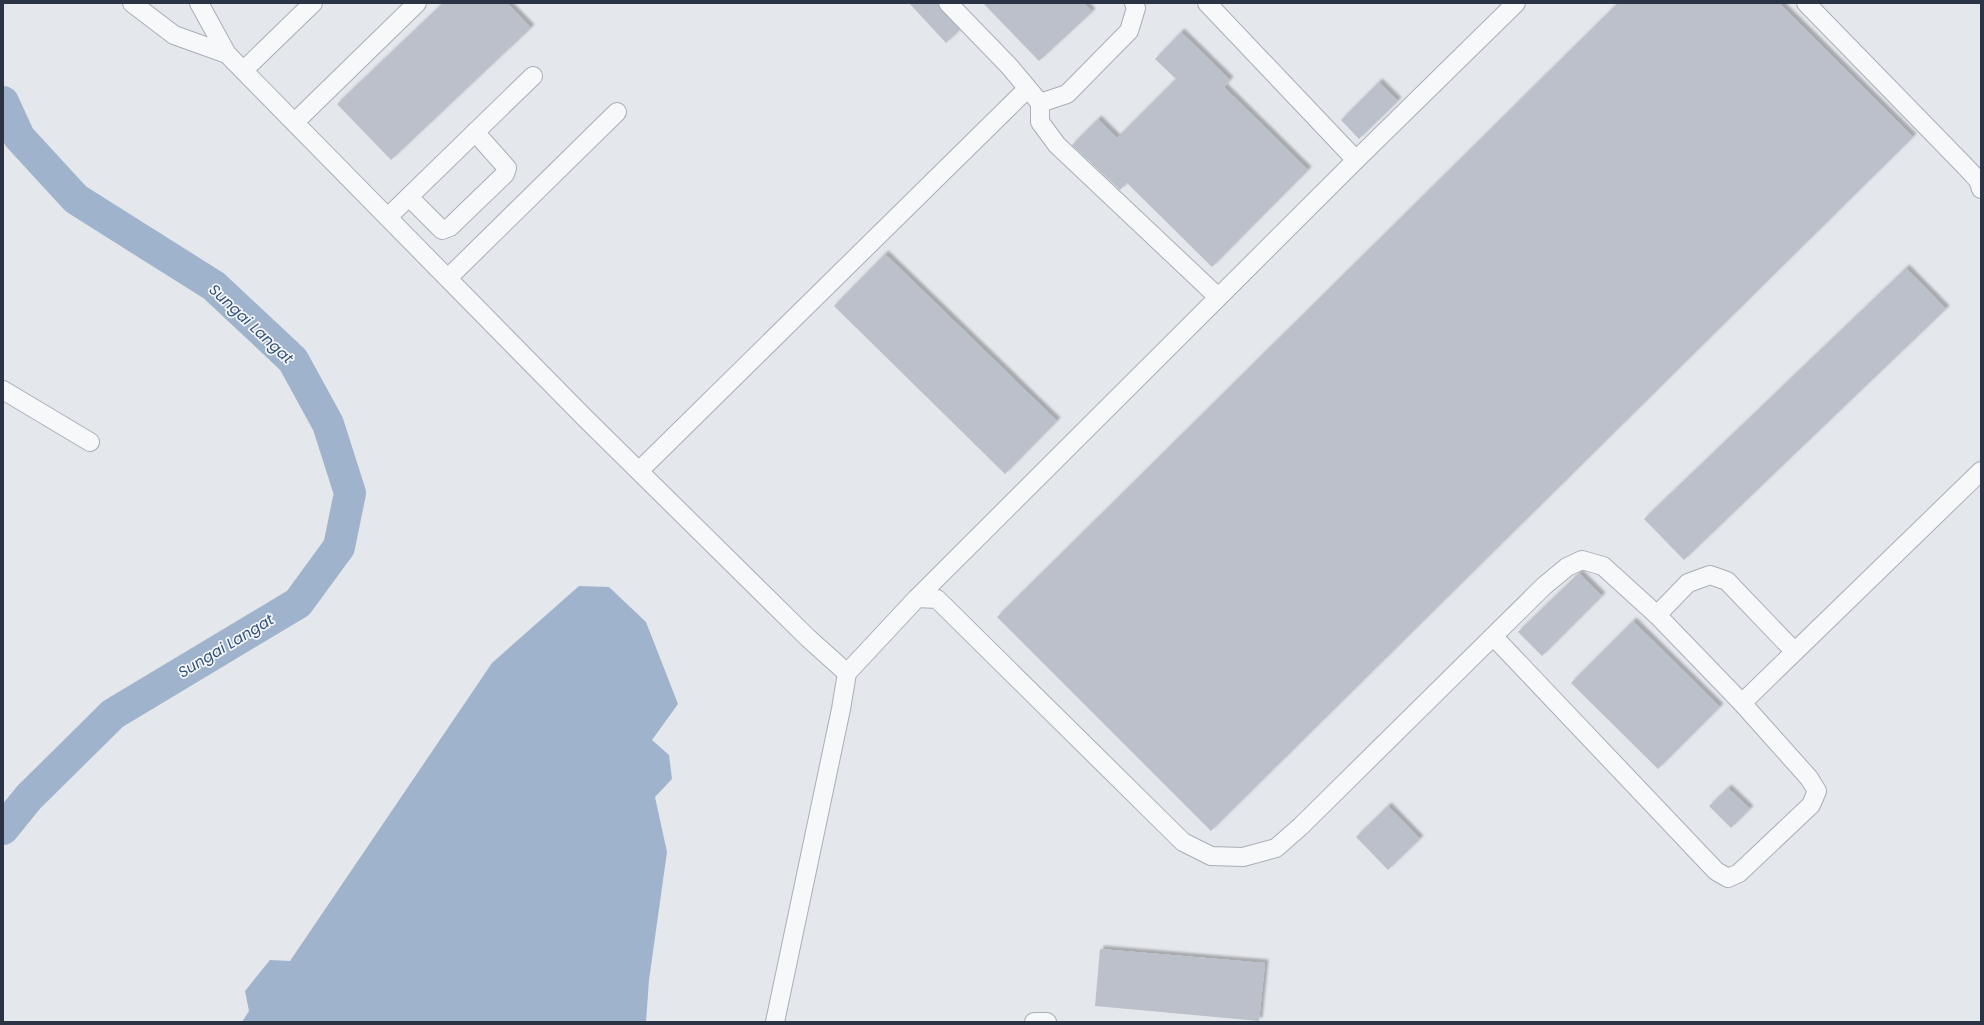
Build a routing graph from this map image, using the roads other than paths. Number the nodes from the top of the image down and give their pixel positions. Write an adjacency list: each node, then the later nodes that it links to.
1 (132, 3): 10 (lane)
2 (199, 3): 10 (lane)
3 (313, 3): 11 (lane)
4 (417, 3): 16 (lane)
5 (948, 3): 13 (lane)
6 (1134, 3): 14 (lane)
7 (1207, 3): 18 (lane)
8 (1516, 3): 18 (lane)
9 (1806, 3): 19 (lane)
10 (227, 54): 11 (lane)
11 (244, 70): 16 (lane)
12 (533, 76): 17 (lane)
13 (1027, 89): 14 (lane); 26 (lane)
14 (1040, 103): 23 (lane)
15 (617, 112): 22 (lane)
16 (295, 122): 21 (lane)
17 (475, 132): 20 (lane); 20 (lane)
18 (1356, 160): 23 (lane)
19 (1981, 189)
20 (409, 197): 21 (lane)
21 (388, 217): 22 (lane)
22 (448, 278): 26 (lane)
23 (1218, 297): 28 (lane)
24 (3, 390): 25 (lane)
25 (90, 442)
26 (639, 471): 32 (lane)
27 (1981, 471): 31 (lane)
28 (917, 598): 30 (lane); 32 (lane)
29 (1657, 615): 30 (lane); 31 (lane); 33 (lane)
30 (1493, 636): 33 (lane)
31 (1794, 651): 33 (lane)
32 (847, 673): 34 (lane)
33 (1742, 703)
34 (775, 1022)
35 (1034, 1022): 36 (lane)
36 (1047, 1022)

